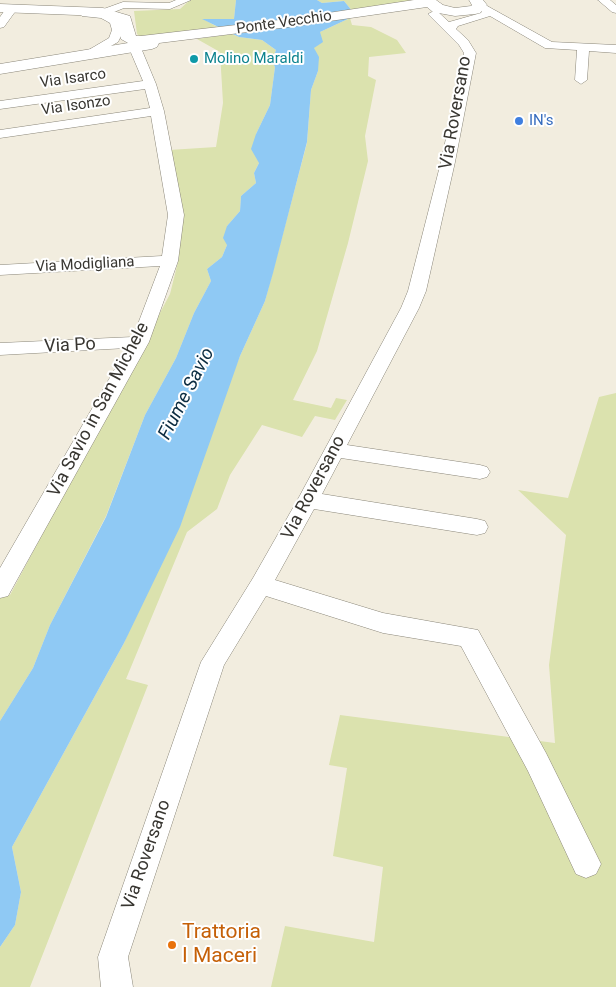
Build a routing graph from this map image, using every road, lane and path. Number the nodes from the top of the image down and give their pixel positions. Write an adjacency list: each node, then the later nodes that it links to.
1 (186, 0): 5 (street)
2 (603, 0): 7 (street)
3 (481, 4): 4 (street, Ponte Vecchio); 9 (street, Via Roversano); 13 (street)
4 (434, 7): 9 (street); 11 (street); 12 (street, Ponte Vecchio)
5 (124, 8): 8 (street); 12 (street)
6 (6, 9): 8 (street); 10 (street)
7 (616, 10)
8 (69, 12): 15 (street)
9 (470, 19): 11 (street, Via Roversano)
10 (0, 25)
11 (450, 29): 26 (street, Via Roversano)
12 (132, 43): 15 (street); 18 (street, Via Savio in San Michele)
13 (583, 47): 14 (street); 17 (street)
14 (616, 49)
15 (86, 55): 16 (street)
16 (1, 68)
17 (581, 80)
18 (150, 84): 19 (street, Via Isarco); 20 (street, Via Savio in San Michele)
19 (0, 106)
20 (157, 111): 21 (street, Via Isonzo); 22 (street, Via Savio in San Michele)
21 (0, 134)
22 (170, 261): 23 (street, Via Modigliana); 24 (street, Via Savio in San Michele)
23 (0, 270)
24 (140, 342): 25 (street, Via Po); 31 (street, Via Savio in San Michele)
25 (0, 349)
26 (334, 450): 27 (street); 28 (street, Via Roversano)
27 (480, 472)
28 (308, 500): 29 (street); 30 (street, Via Roversano)
29 (477, 527)
30 (261, 586): 32 (street); 33 (street, Via Roversano)
31 (0, 589)
32 (586, 864)
33 (117, 987)

